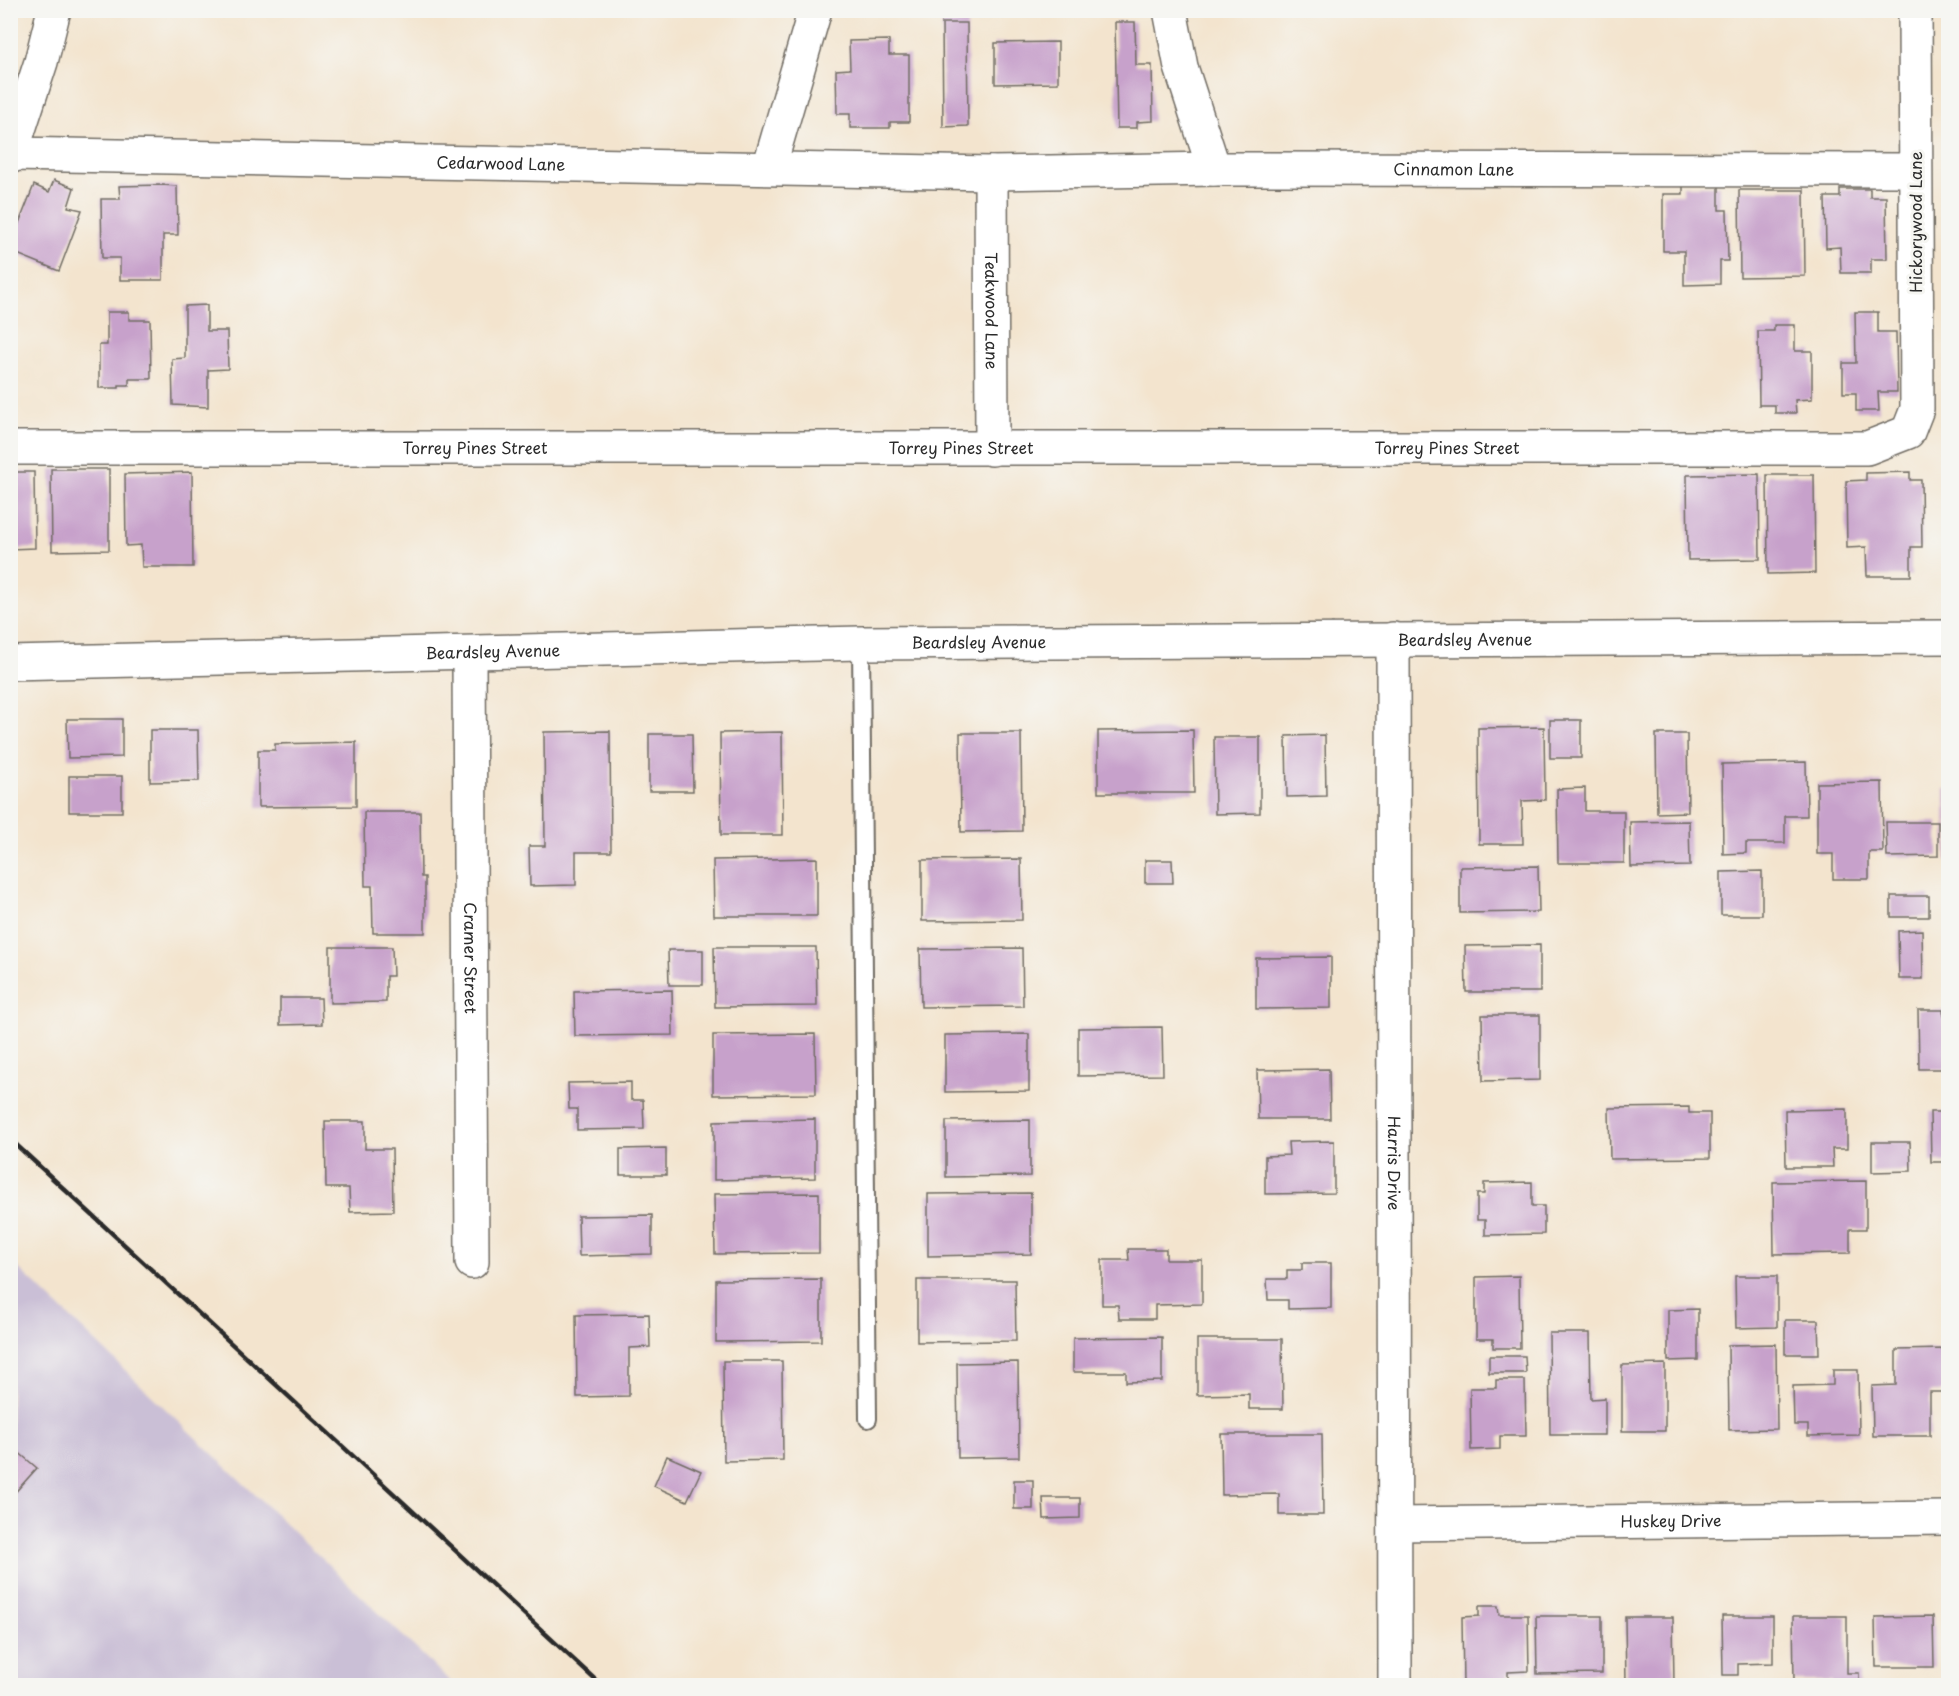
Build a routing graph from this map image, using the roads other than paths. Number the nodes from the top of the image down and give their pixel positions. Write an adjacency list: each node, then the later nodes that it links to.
1 (54, 10): 5 (street)
2 (815, 10): 6 (street)
3 (1170, 10): 7 (street)
4 (1914, 10): 8 (street, Hickorywood Lane)
5 (11, 155): 6 (street, Cedarwood Lane)
6 (770, 168): 9 (street, Cedarwood Lane)
7 (1214, 170): 8 (street, Cinnamon Lane); 9 (street, Cinnamon Lane)
8 (1915, 170): 10 (street, Hickorywood Lane)
9 (992, 172): 12 (street, Teakwood Lane)
10 (1908, 432): 12 (street, Torrey Pines Street)
11 (10, 448): 12 (street, Torrey Pines Street)
12 (993, 449)
13 (1948, 637): 14 (street, Beardsley Avenue)
14 (1393, 639): 15 (street, Beardsley Avenue); 21 (street, Harris Drive)
15 (861, 643): 16 (street, Beardsley Avenue); 19 (lane)
16 (469, 654): 17 (street, Beardsley Avenue); 18 (street, Cramer Street)
17 (10, 663)
18 (472, 1262)
19 (868, 1419)
20 (1948, 1518): 21 (street, Huskey Drive)
21 (1395, 1524): 22 (street, Harris Drive)
22 (1395, 1686)

